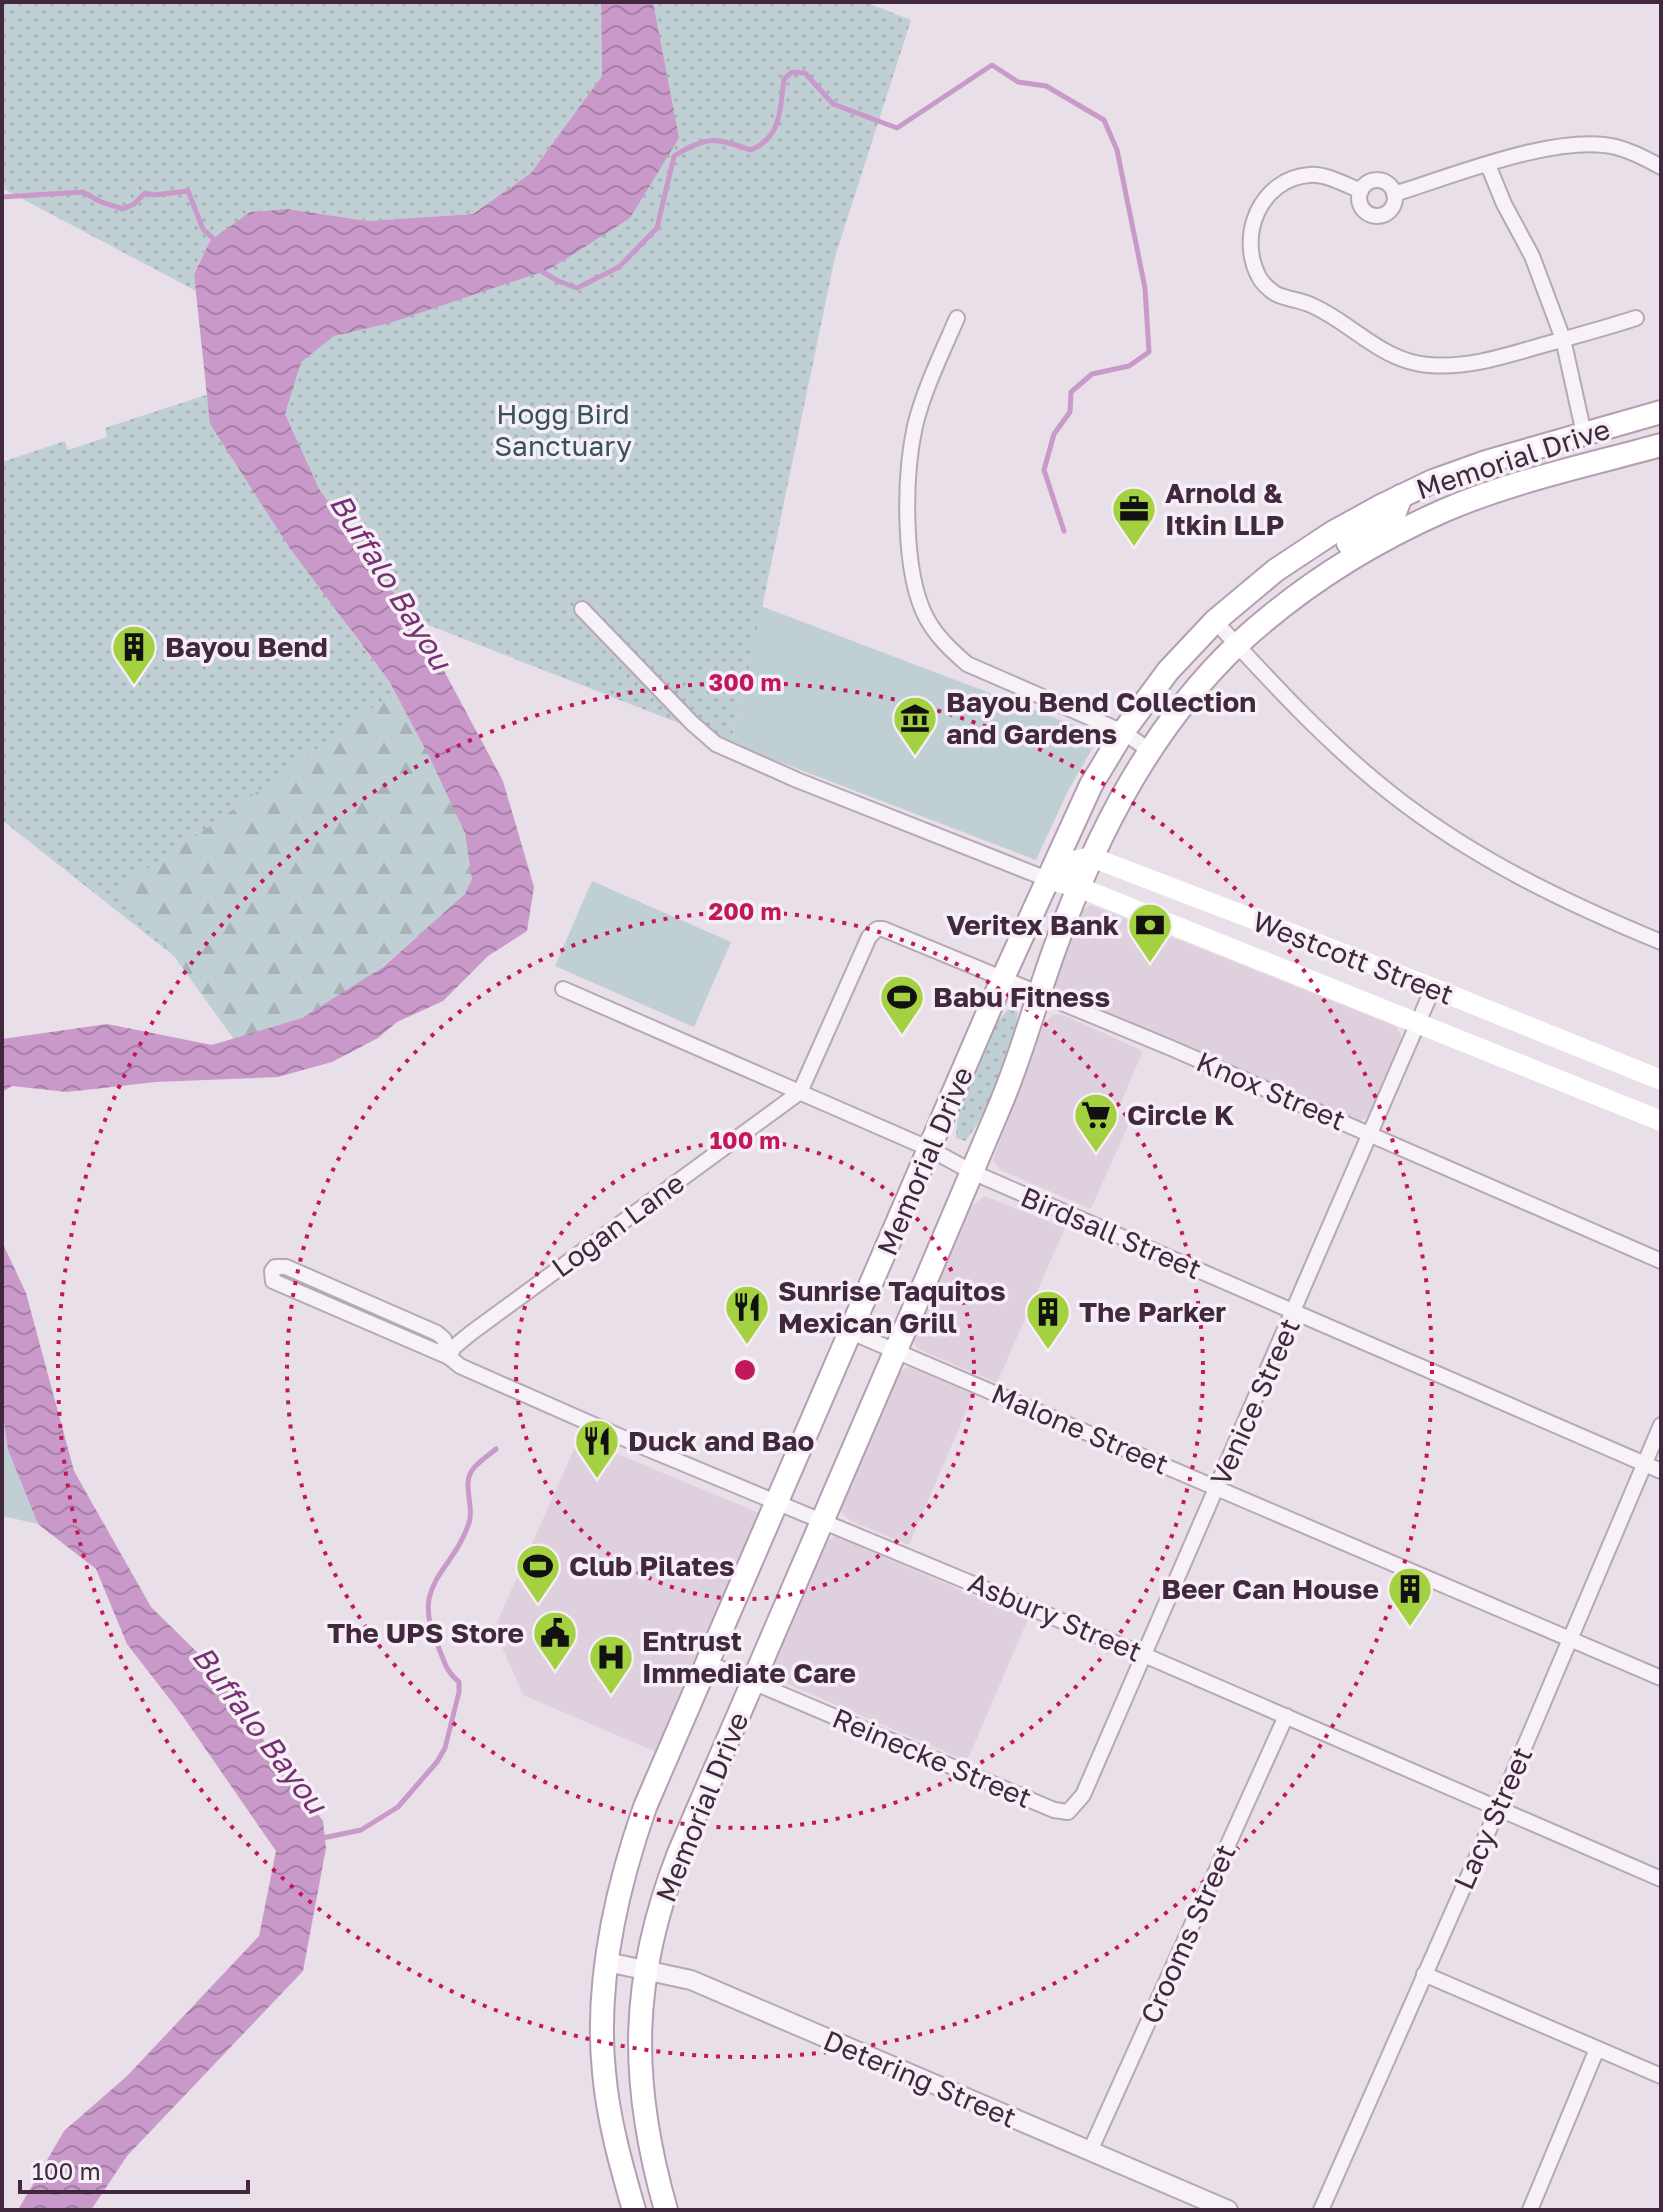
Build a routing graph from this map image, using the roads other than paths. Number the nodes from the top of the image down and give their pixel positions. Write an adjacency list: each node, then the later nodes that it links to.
1 (1488, 165): 2 (street); 4 (street); 7 (street)
2 (1661, 167)
3 (1361, 191): 4 (street); 4 (street); 7 (street)
4 (1394, 194)
5 (957, 318): 17 (street)
6 (1636, 318): 7 (street)
7 (1563, 339): 9 (street)
8 (1661, 412): 9 (main road, Memorial Drive)
9 (1584, 434): 11 (main road); 12 (main road, Memorial Drive)
10 (1661, 445): 11 (main road, Memorial Drive)
11 (1594, 464): 13 (main road, Memorial Drive)
12 (1401, 496): 13 (main road); 15 (main road, Memorial Drive)
13 (1336, 567): 16 (main road, Memorial Drive)
14 (582, 609): 20 (street, Westcott Street)
15 (1215, 621): 16 (street); 17 (main road, Memorial Drive)
16 (1237, 645): 18 (main road, Memorial Drive); 24 (street)
17 (1123, 732): 18 (street); 20 (main road, Memorial Drive)
18 (1149, 750): 19 (main road, Memorial Drive)
19 (1091, 857): 20 (main road); 21 (main road, Memorial Drive); 22 (main road, Westcott Street)
20 (1047, 879): 21 (main road, Westcott Street); 26 (main road, Memorial Drive)
21 (1078, 887): 25 (main road, Westcott Street); 29 (main road, Memorial Drive)
22 (1272, 926): 25 (main road); 27 (main road, Westcott Street)
23 (877, 929): 26 (street, Knox Street); 32 (street, Logan Lane)
24 (1661, 942)
25 (1260, 959): 30 (main road, Westcott Street)
26 (1002, 980): 29 (street, Knox Street); 35 (main road, Memorial Drive)
27 (1433, 988): 30 (street, Venice Street); 31 (main road, Westcott Street)
28 (563, 989): 32 (street, Birdsall Street)
29 (1040, 993): 34 (street, Knox Street); 36 (main road, Memorial Drive)
30 (1418, 1024): 33 (main road, Westcott Street); 34 (street, Venice Street)
31 (1661, 1080)
32 (800, 1092): 35 (street, Birdsall Street); 43 (street, Logan Lane)
33 (1661, 1121)
34 (1370, 1134): 37 (street, Knox Street); 40 (street, Venice Street)
35 (930, 1149): 36 (street, Birdsall Street); 41 (main road, Memorial Drive)
36 (972, 1172): 40 (street, Birdsall Street); 42 (main road, Memorial Drive)
37 (1661, 1261)
38 (347, 1294): 39 (street); 39 (street, Asbury Street); 43 (street)
39 (339, 1309): 43 (street, Asbury Street)
40 (1294, 1312): 45 (street, Birdsall Street); 47 (street, Venice Street)
41 (851, 1332): 42 (street, Malone Street); 48 (main road, Memorial Drive)
42 (895, 1350): 47 (street, Malone Street); 49 (main road, Memorial Drive)
43 (449, 1357): 48 (street, Asbury Street)
44 (1661, 1425): 45 (street, Lacy Street)
45 (1644, 1464): 46 (street, Birdsall Street); 50 (street, Lacy Street)
46 (1661, 1471)
47 (1217, 1487): 50 (street, Malone Street); 51 (street, Venice Street)
48 (778, 1501): 49 (street, Asbury Street); 52 (main road, Memorial Drive)
49 (822, 1520): 51 (street, Asbury Street); 54 (main road, Memorial Drive)
50 (1570, 1639): 53 (street, Malone Street); 56 (street, Lacy Street)
51 (1144, 1655): 55 (street, Asbury Street); 57 (street, Venice Street)
52 (708, 1663): 54 (street, Reinecke Street); 59 (main road, Memorial Drive)
53 (1661, 1678)
54 (753, 1682): 57 (street, Reinecke Street); 60 (main road, Memorial Drive)
55 (1286, 1716): 56 (street, Asbury Street); 64 (street, Crooms Street)
56 (1498, 1809): 58 (street, Asbury Street); 61 (street, Lacy Street)
57 (1068, 1812)
58 (1661, 1879)
59 (607, 1962): 60 (street, Detering Street); 65 (main road, Memorial Drive)
60 (645, 1968): 64 (street, Detering Street); 66 (main road, Memorial Drive)
61 (1424, 1974): 62 (street); 68 (street, Lacy Street)
62 (1597, 2049): 63 (street); 69 (street)
63 (1661, 2076)
64 (1090, 2151): 67 (street, Detering Street)
65 (634, 2210)
66 (666, 2210)
67 (1228, 2210)
68 (1321, 2210)
69 (1530, 2210)

